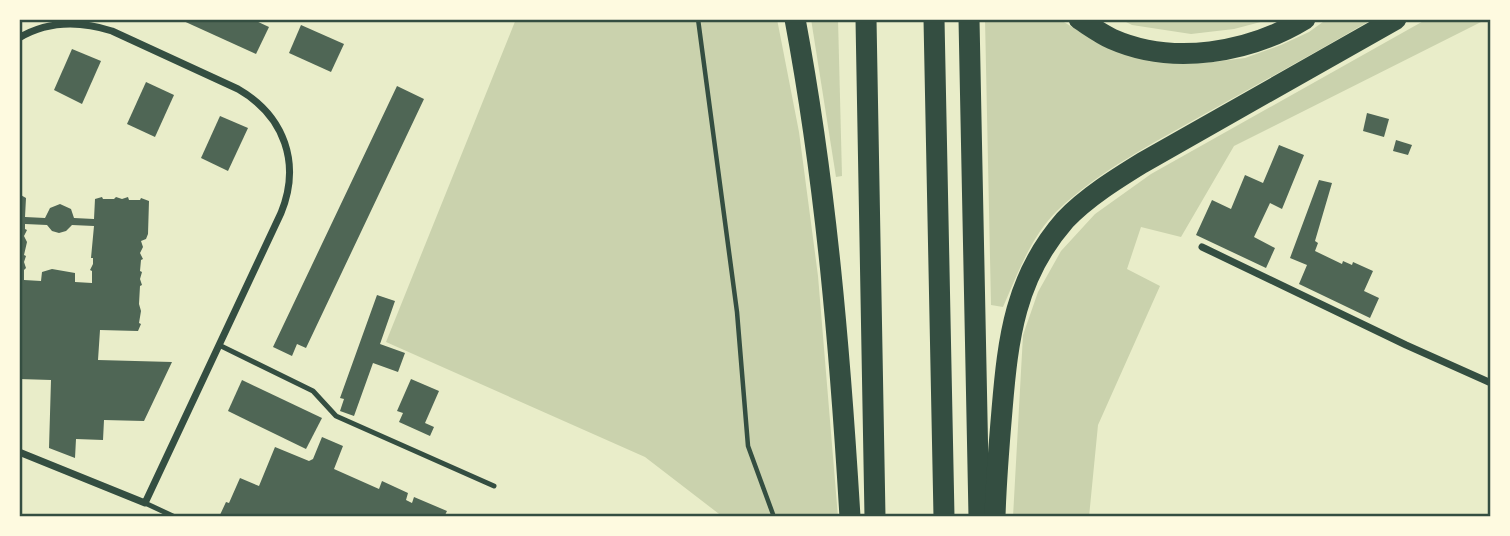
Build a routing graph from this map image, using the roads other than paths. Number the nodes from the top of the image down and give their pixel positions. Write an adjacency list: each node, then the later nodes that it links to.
1 (795, 19): 16 (highway)
2 (866, 19): 17 (highway)
3 (934, 19): 18 (highway)
4 (969, 19): 19 (highway)
5 (1079, 19): 6 (highway)
6 (1304, 19)
7 (1396, 19): 20 (highway)
8 (19, 38): 10 (street)
9 (1202, 247): 11 (street)
10 (219, 345): 13 (lane); 14 (street)
11 (1491, 383)
12 (19, 452): 14 (street)
13 (494, 486)
14 (145, 503): 15 (lane)
15 (175, 517)
16 (850, 517)
17 (875, 517)
18 (944, 517)
19 (979, 517)
20 (995, 517)

